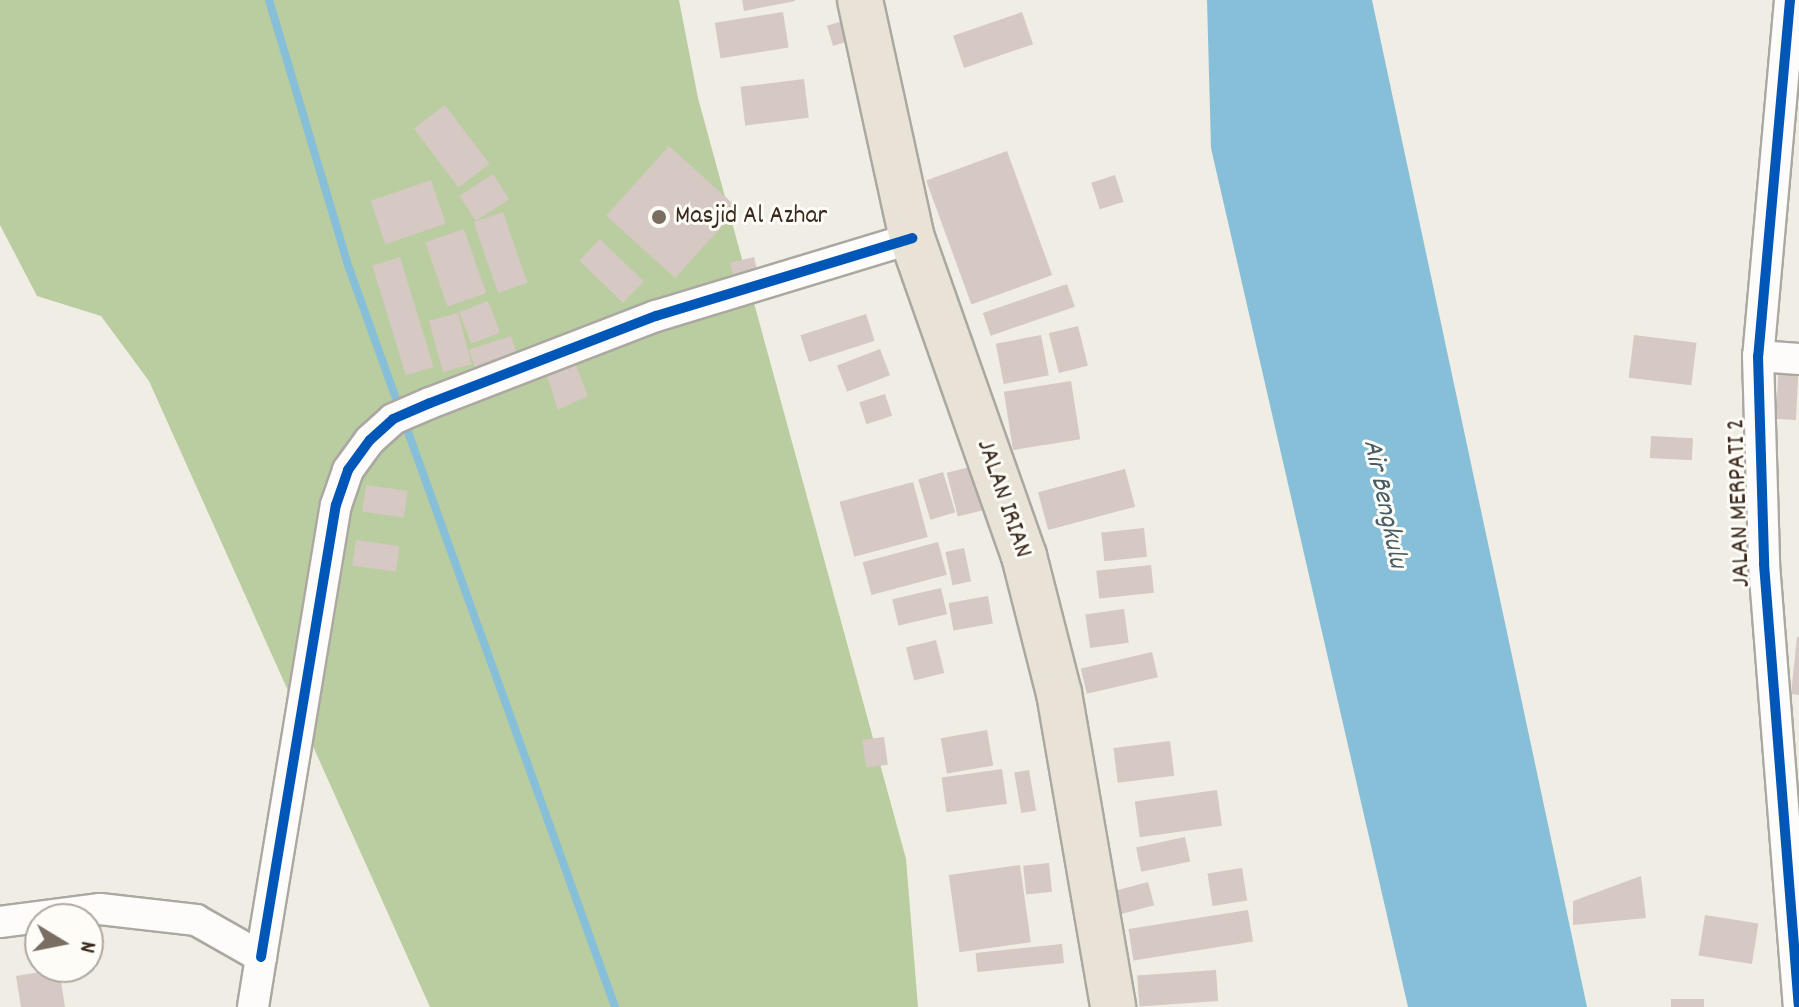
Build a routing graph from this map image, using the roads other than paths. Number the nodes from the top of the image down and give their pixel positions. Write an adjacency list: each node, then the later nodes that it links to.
1 (860, 0): 3 (main road, JALAN IRIAN)
2 (1790, 0): 4 (street, JALAN MERPATI 2)
3 (912, 238): 7 (street); 10 (main road, JALAN IRIAN)
4 (1758, 356): 5 (street); 8 (street, JALAN MERPATI 2)
5 (1799, 359)
6 (0, 922): 7 (street)
7 (261, 957): 9 (street)
8 (1799, 1005)
9 (253, 1007)
10 (1113, 1007)

